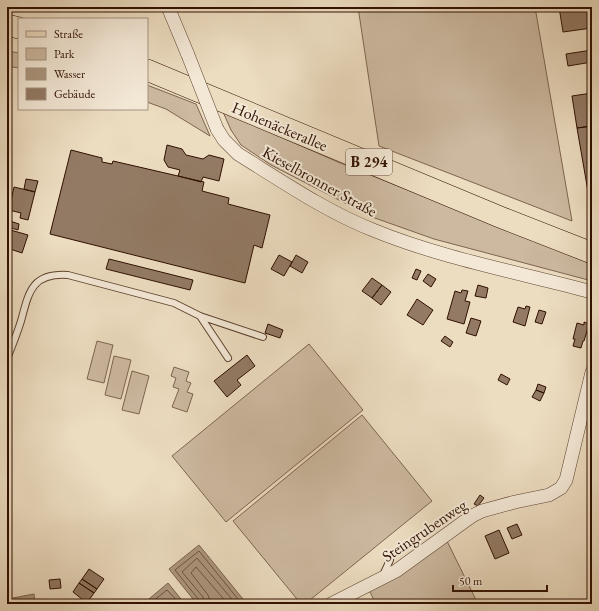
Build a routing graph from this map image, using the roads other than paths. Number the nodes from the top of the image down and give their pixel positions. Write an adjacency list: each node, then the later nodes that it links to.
1 (168, 7): 10 (street, Kieselbronner Straße, bridge)
2 (233, 7): 3 (lane)
3 (238, 7)
4 (7, 25): 5 (main road)
5 (18, 28)
6 (7, 40): 7 (main road)
7 (18, 41)
8 (148, 70): 9 (main road, Hohenäckerallee / B 294)
9 (592, 253)
10 (592, 292)
11 (200, 316): 12 (lane); 13 (lane); 14 (lane)
12 (263, 337)
13 (228, 358)
14 (7, 359)
15 (592, 372): 17 (street, Steingrubenweg)
16 (390, 560): 17 (lane)
17 (381, 578): 18 (street, Steingrubenweg)
18 (331, 604)

